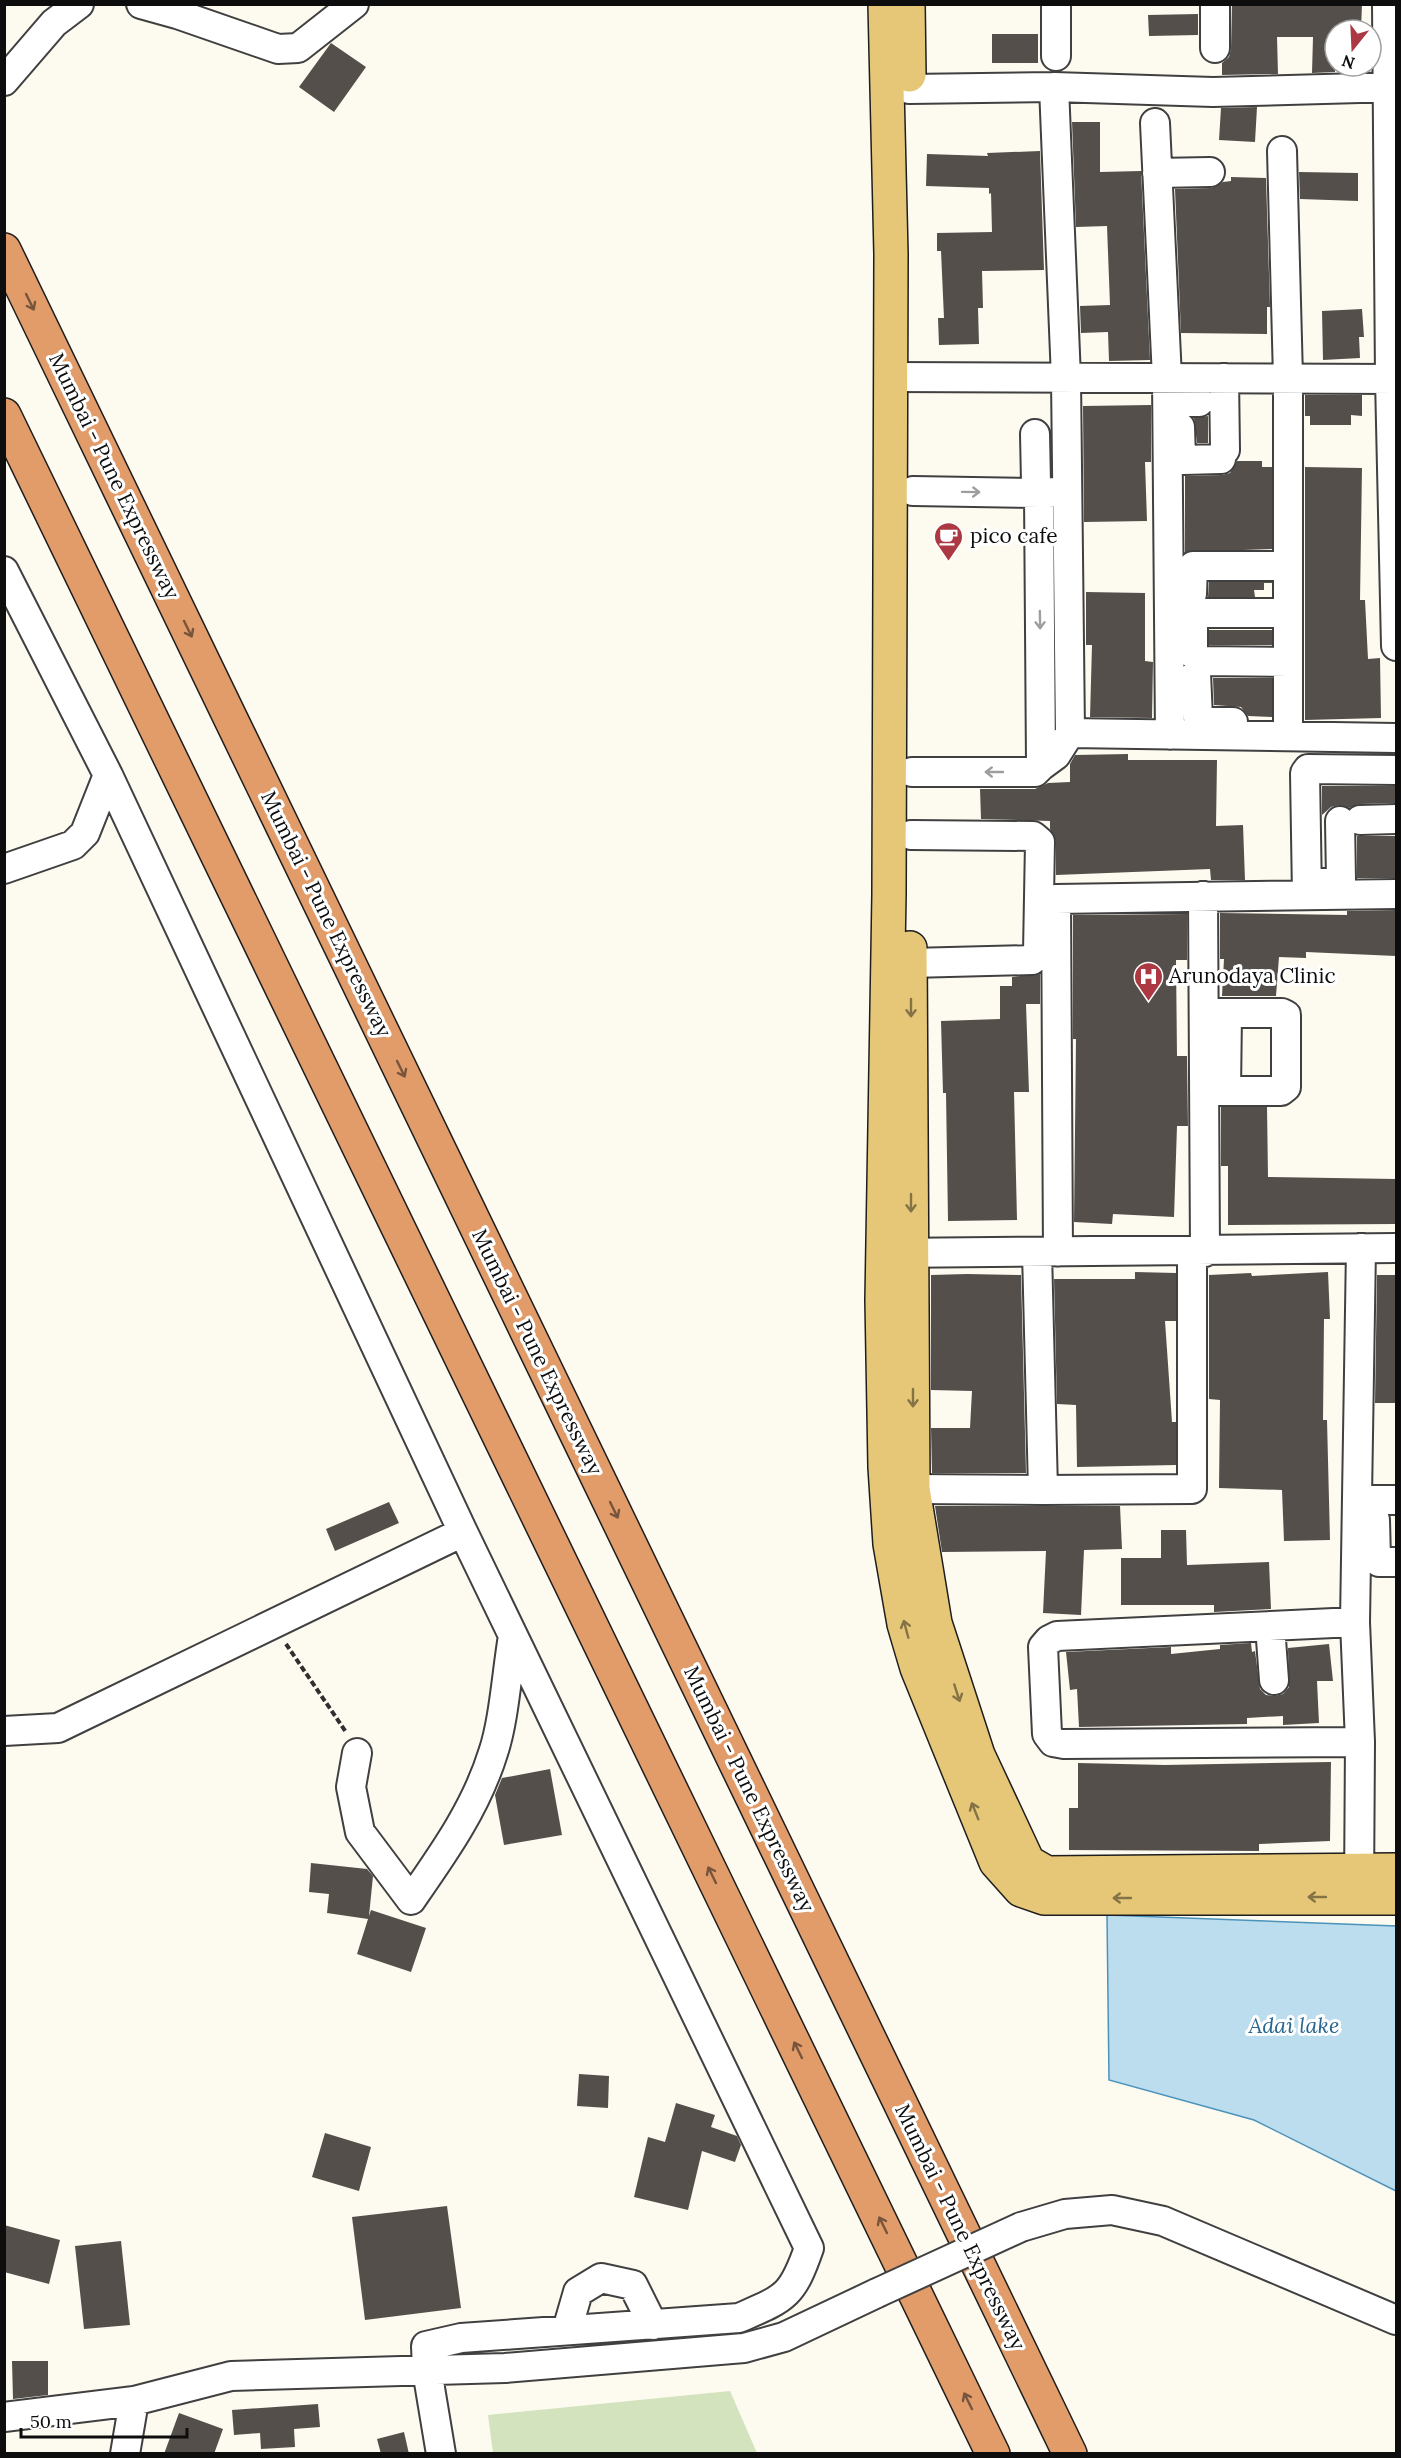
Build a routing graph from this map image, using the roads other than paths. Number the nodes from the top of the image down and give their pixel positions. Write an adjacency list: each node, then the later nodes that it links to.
1 (79, 4): 11 (street)
2 (141, 4): 3 (street)
3 (354, 4)
4 (885, 4): 20 (main road)
5 (908, 4): 14 (main road)
6 (1056, 4): 10 (street)
7 (1215, 4): 9 (street)
8 (1387, 4): 13 (street)
9 (1215, 48)
10 (1056, 56)
11 (4, 81)
12 (1054, 87): 13 (street); 14 (street); 21 (street)
13 (1391, 87): 24 (street)
14 (909, 89): 20 (main road)
15 (1155, 123): 18 (street)
16 (1282, 151): 23 (street)
17 (1210, 172): 18 (street)
18 (1158, 173): 25 (street)
19 (4, 250): 86 (highway, Mumbai - Pune Expressway, one-way to 86)
20 (902, 377): 21 (street); 28 (main road); 61 (main road)
21 (1066, 378): 25 (street); 29 (street)
22 (1224, 378): 23 (street); 25 (street); 25 (street)
23 (1288, 378): 24 (street); 31 (street)
24 (1393, 379): 33 (street)
25 (1183, 390): 34 (street)
26 (4, 415): 85 (highway, one-way to 26)
27 (1035, 434): 30 (street)
28 (912, 491): 30 (street, one-way to 30); 46 (main road)
29 (1068, 492): 30 (street); 40 (street)
30 (1039, 493): 44 (street, one-way to 44)
31 (1283, 566): 34 (street); 35 (street); 37 (street)
32 (4, 571): 47 (street)
33 (1396, 589): 36 (street)
34 (1186, 606): 35 (street); 37 (street); 38 (street)
35 (1278, 613): 37 (street)
36 (1396, 646)
37 (1283, 662): 39 (street); 42 (street)
38 (1188, 690): 39 (street); 41 (street)
39 (1238, 728): 41 (street); 42 (street)
40 (1070, 733): 41 (street); 44 (street)
41 (1170, 735)
42 (1288, 735): 43 (street)
43 (1396, 738)
44 (1041, 766): 46 (street, one-way to 46)
45 (1396, 771): 51 (street)
46 (912, 772): 49 (main road)
47 (108, 775): 50 (street); 65 (street)
48 (1396, 819): 51 (street)
49 (911, 835): 54 (main road); 54 (street)
50 (4, 869)
51 (1307, 889): 52 (street); 53 (street)
52 (1396, 894)
53 (1203, 896): 55 (street); 59 (street)
54 (910, 963): 61 (main road, one-way to 61)
55 (1215, 1013): 56 (street); 56 (street)
56 (1215, 1091): 60 (street)
57 (1361, 1248): 58 (street); 60 (street); 64 (street)
58 (1396, 1248)
59 (1048, 1252): 60 (street); 61 (street); 63 (street)
60 (1198, 1252): 63 (street)
61 (897, 1253): 62 (main road, one-way to 62); 75 (main road, one-way to 61)
62 (913, 1489): 63 (street); 75 (main road, one-way to 75)
63 (1043, 1490)
64 (1376, 1500): 66 (street); 67 (street)
65 (463, 1532): 69 (street); 71 (street)
66 (1396, 1562)
67 (1355, 1622): 68 (street); 72 (street)
68 (1270, 1626): 70 (street); 72 (street)
69 (513, 1636): 73 (street); 78 (street)
70 (1274, 1680)
71 (4, 1731)
72 (1360, 1742): 75 (street)
73 (357, 1753)
74 (1396, 1869): 75 (main road)
75 (1359, 1884): 76 (main road)
76 (1396, 1898)
77 (1396, 2320): 80 (street, bridge)
78 (653, 2325): 79 (street); 79 (street)
79 (567, 2330): 80 (street)
80 (427, 2370): 81 (street); 84 (street)
81 (134, 2401): 82 (street); 83 (street)
82 (4, 2417)
83 (125, 2454)
84 (441, 2454)
85 (993, 2454)
86 (1070, 2454)

